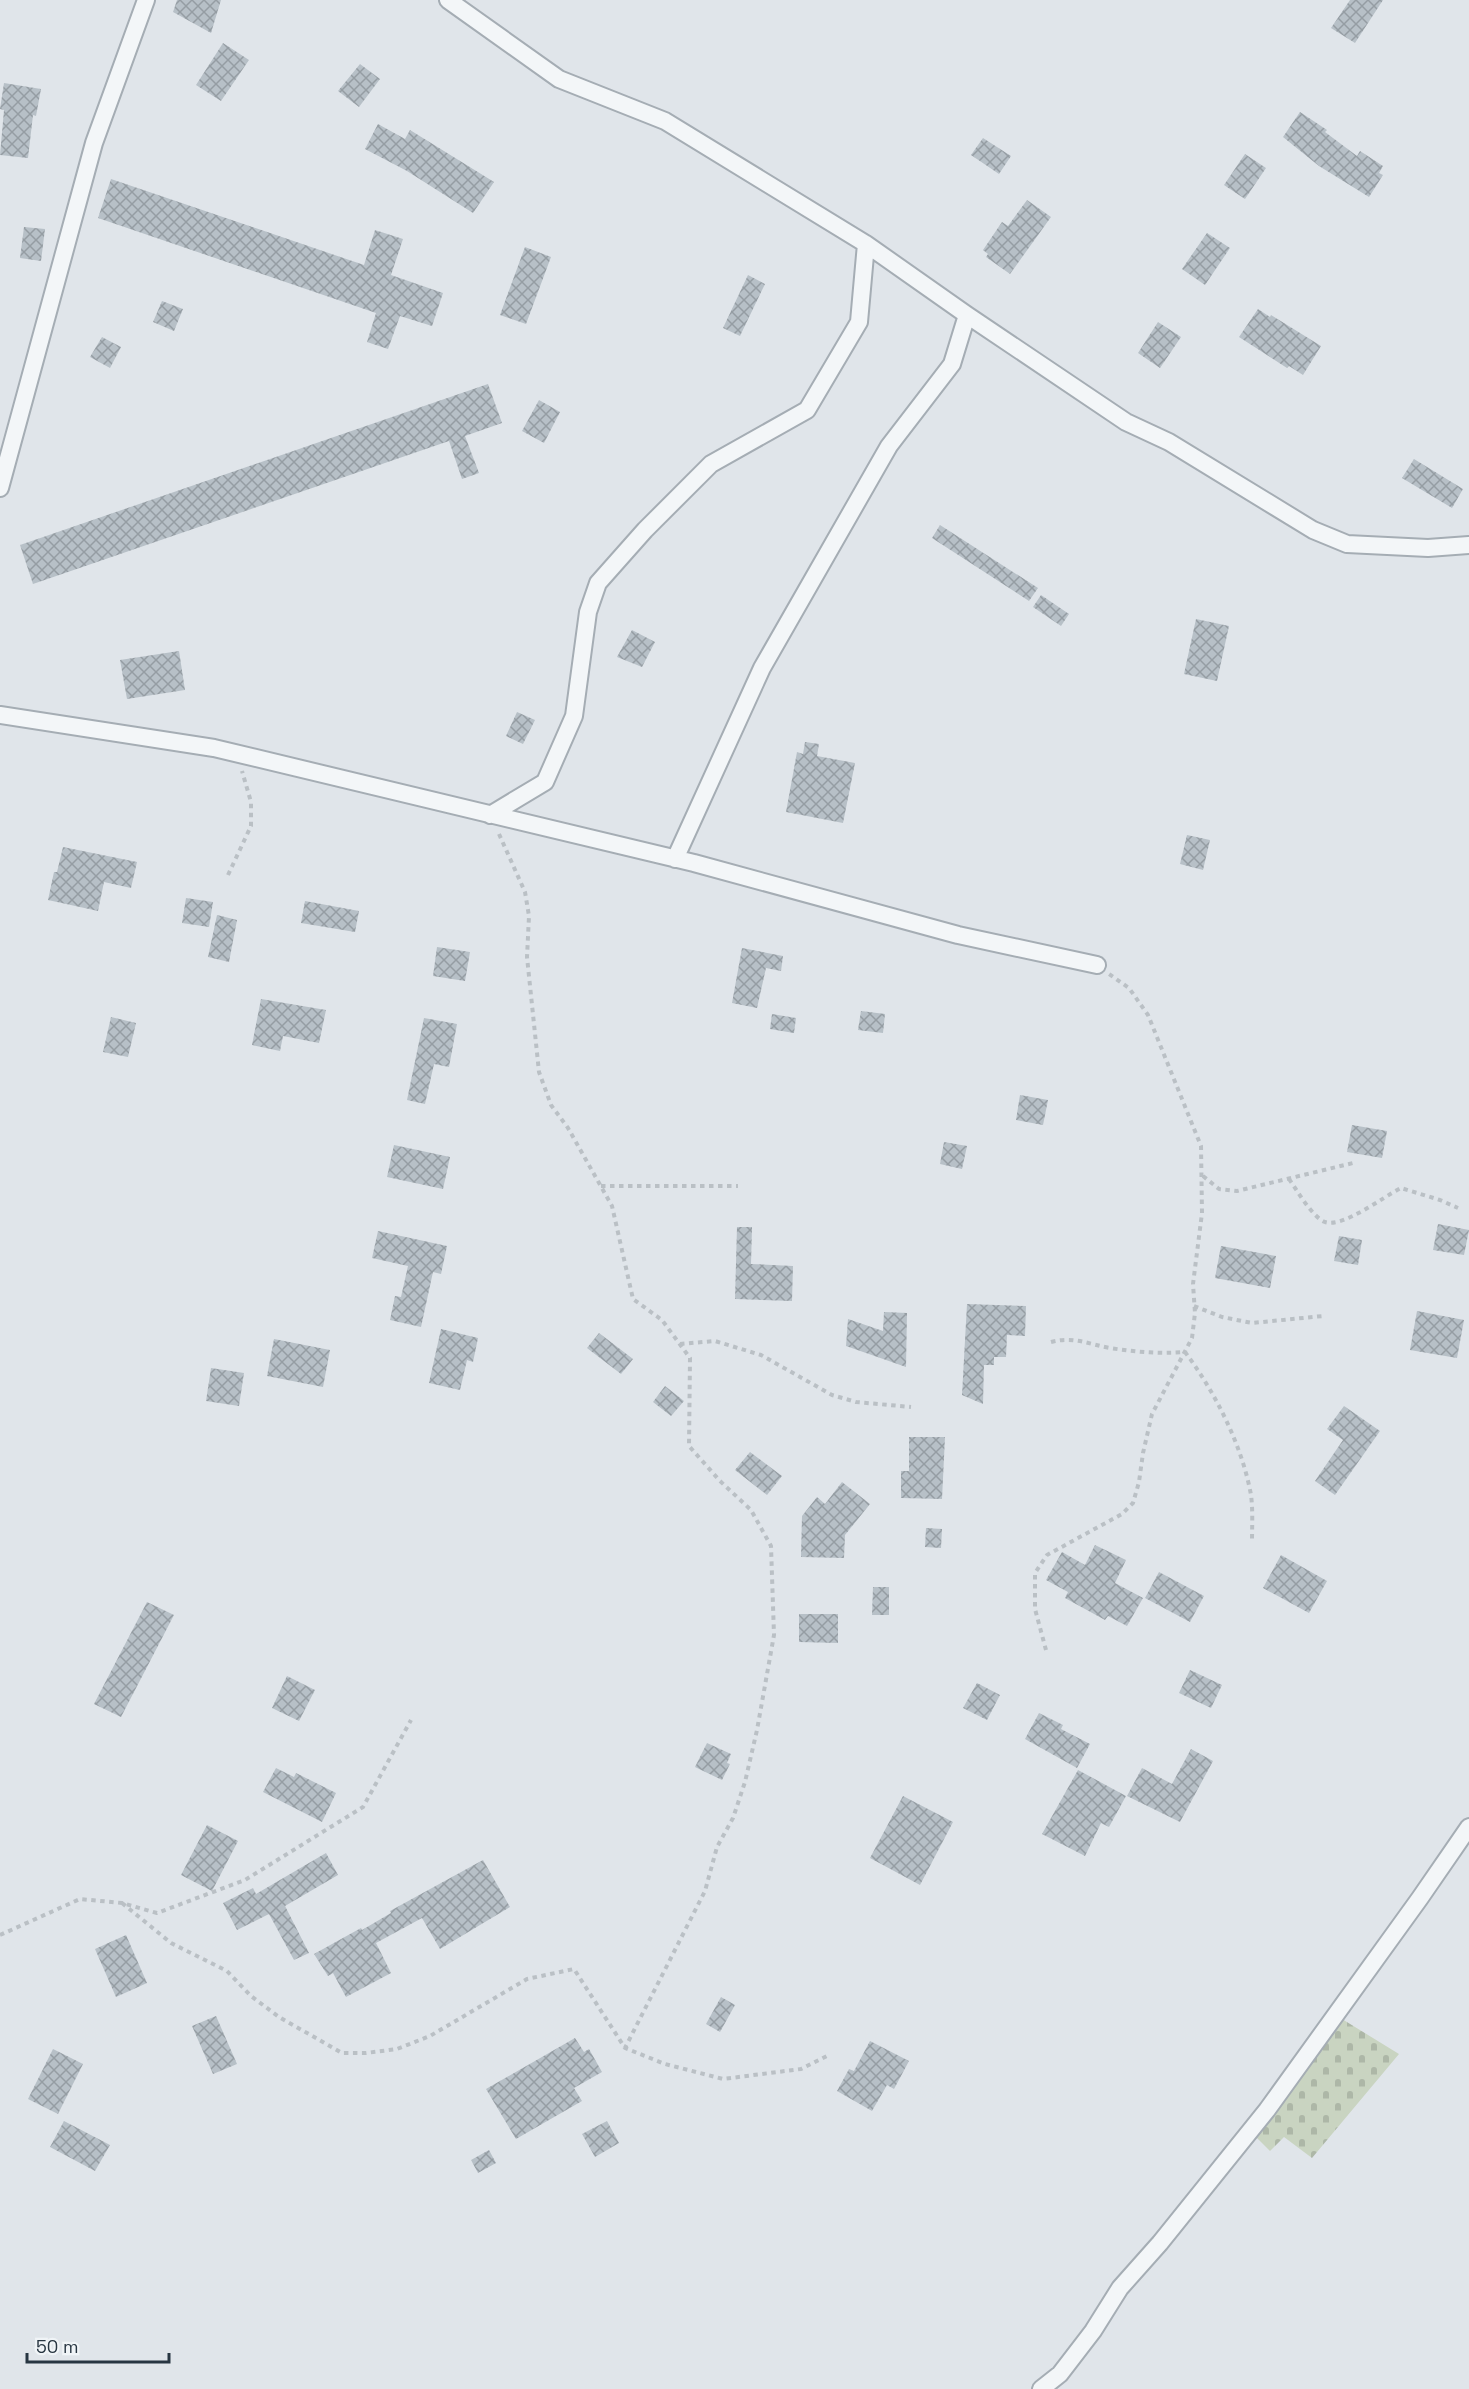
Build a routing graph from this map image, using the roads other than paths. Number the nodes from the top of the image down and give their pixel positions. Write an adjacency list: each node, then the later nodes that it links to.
1 (146, 0): 5 (street)
2 (448, 0): 3 (street)
3 (866, 244): 4 (street); 8 (street)
4 (967, 315): 6 (street); 9 (street)
5 (0, 488)
6 (1469, 545)
7 (0, 715): 8 (street)
8 (490, 815): 9 (street)
9 (675, 859): 10 (street)
10 (1097, 965)
11 (1469, 1827): 12 (street)
12 (1041, 2389)

